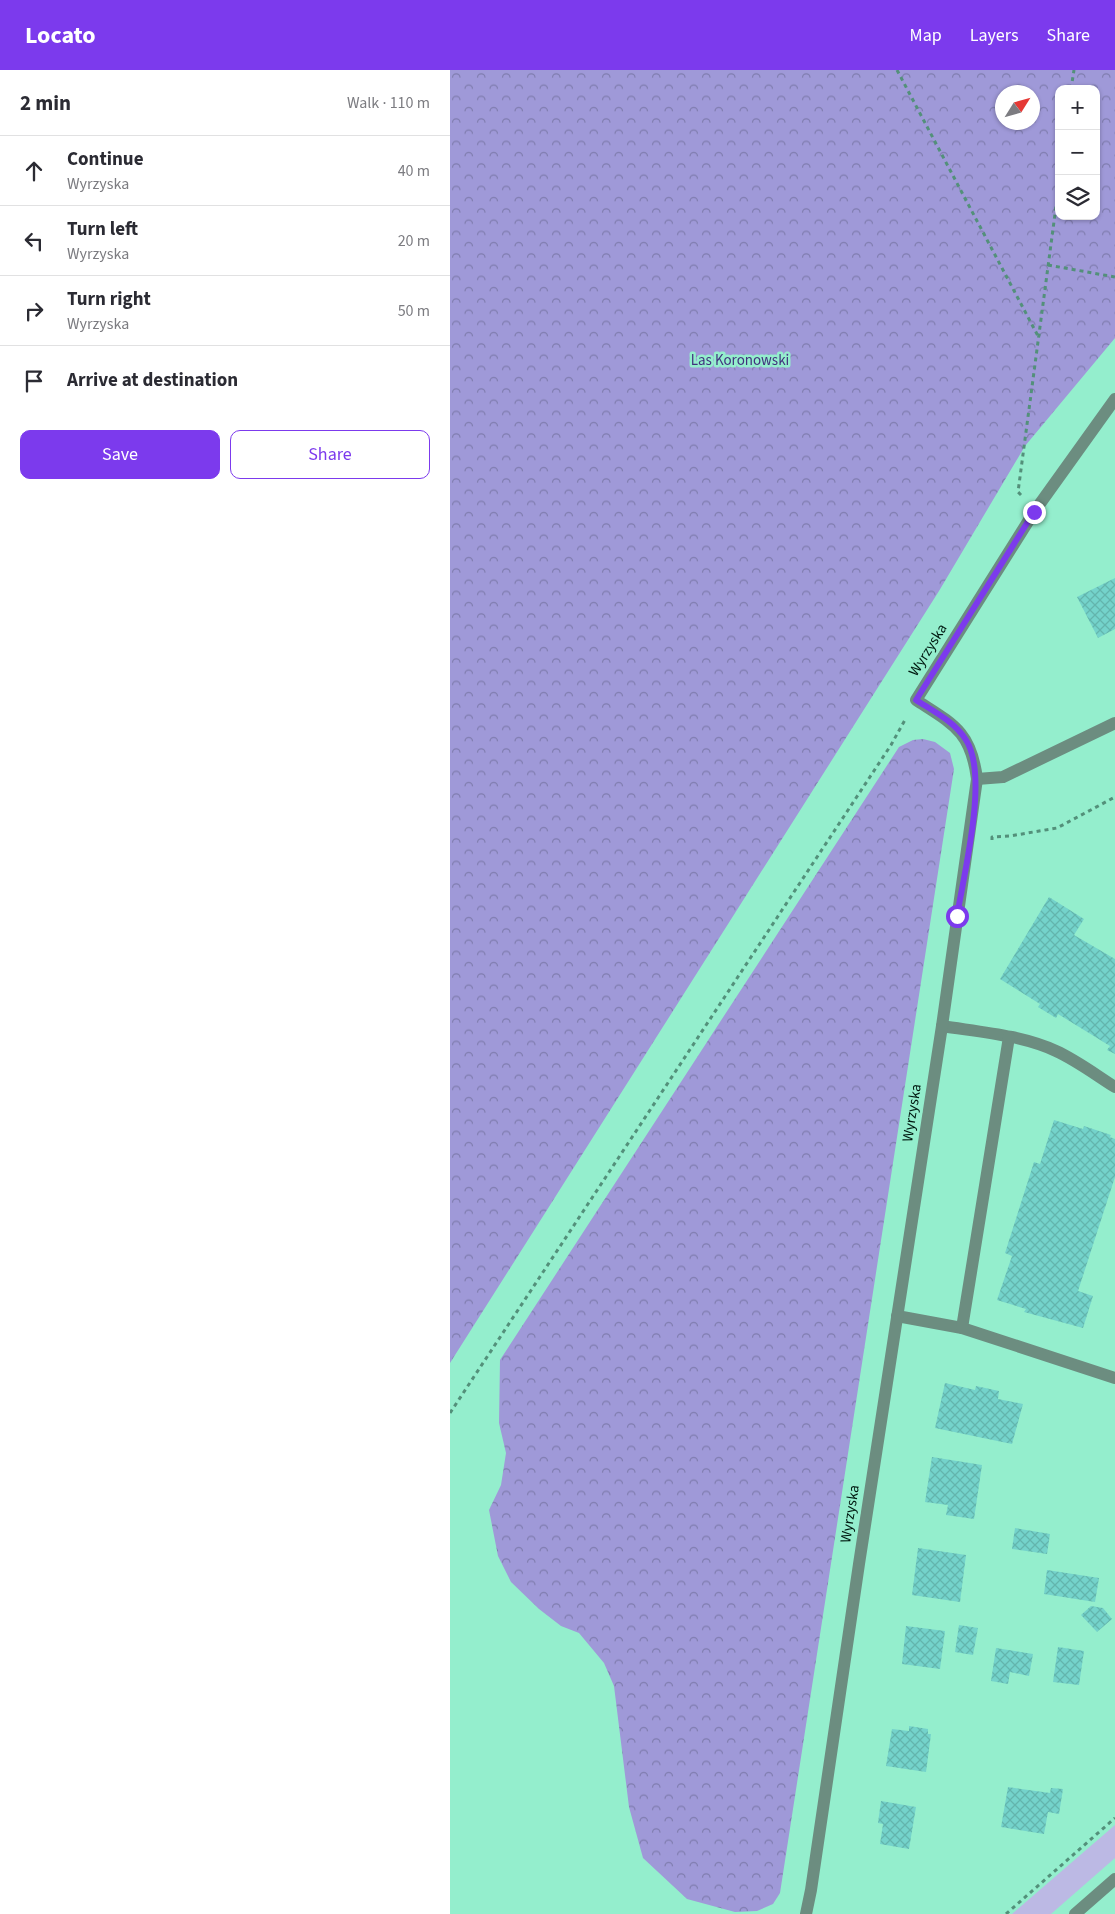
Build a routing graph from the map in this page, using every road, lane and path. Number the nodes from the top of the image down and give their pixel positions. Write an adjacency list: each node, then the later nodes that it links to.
1 (897, 70): 7 (path)
2 (1074, 70): 3 (path)
3 (1072, 85)
4 (1055, 213): 5 (path)
5 (1048, 265): 6 (path); 7 (path)
6 (1115, 277)
7 (1039, 336): 9 (path)
8 (1115, 399): 9 (street, Wyrzyska)
9 (1034, 512): 10 (street, Wyrzyska)
10 (916, 700): 12 (street, Wyrzyska); 21 (path)
11 (1115, 723): 12 (street)
12 (977, 779): 15 (street, Wyrzyska)
13 (1115, 797): 14 (path)
14 (990, 845)
15 (942, 1026): 16 (street); 18 (street, Wyrzyska)
16 (1008, 1037): 17 (street); 19 (street)
17 (1115, 1088)
18 (897, 1316): 19 (street); 24 (street, Wyrzyska)
19 (962, 1328): 20 (street)
20 (1115, 1378)
21 (450, 1413)
22 (1115, 1818): 25 (path)
23 (1115, 1879): 26 (street)
24 (806, 1914)
25 (1006, 1914)
26 (1075, 1914)

